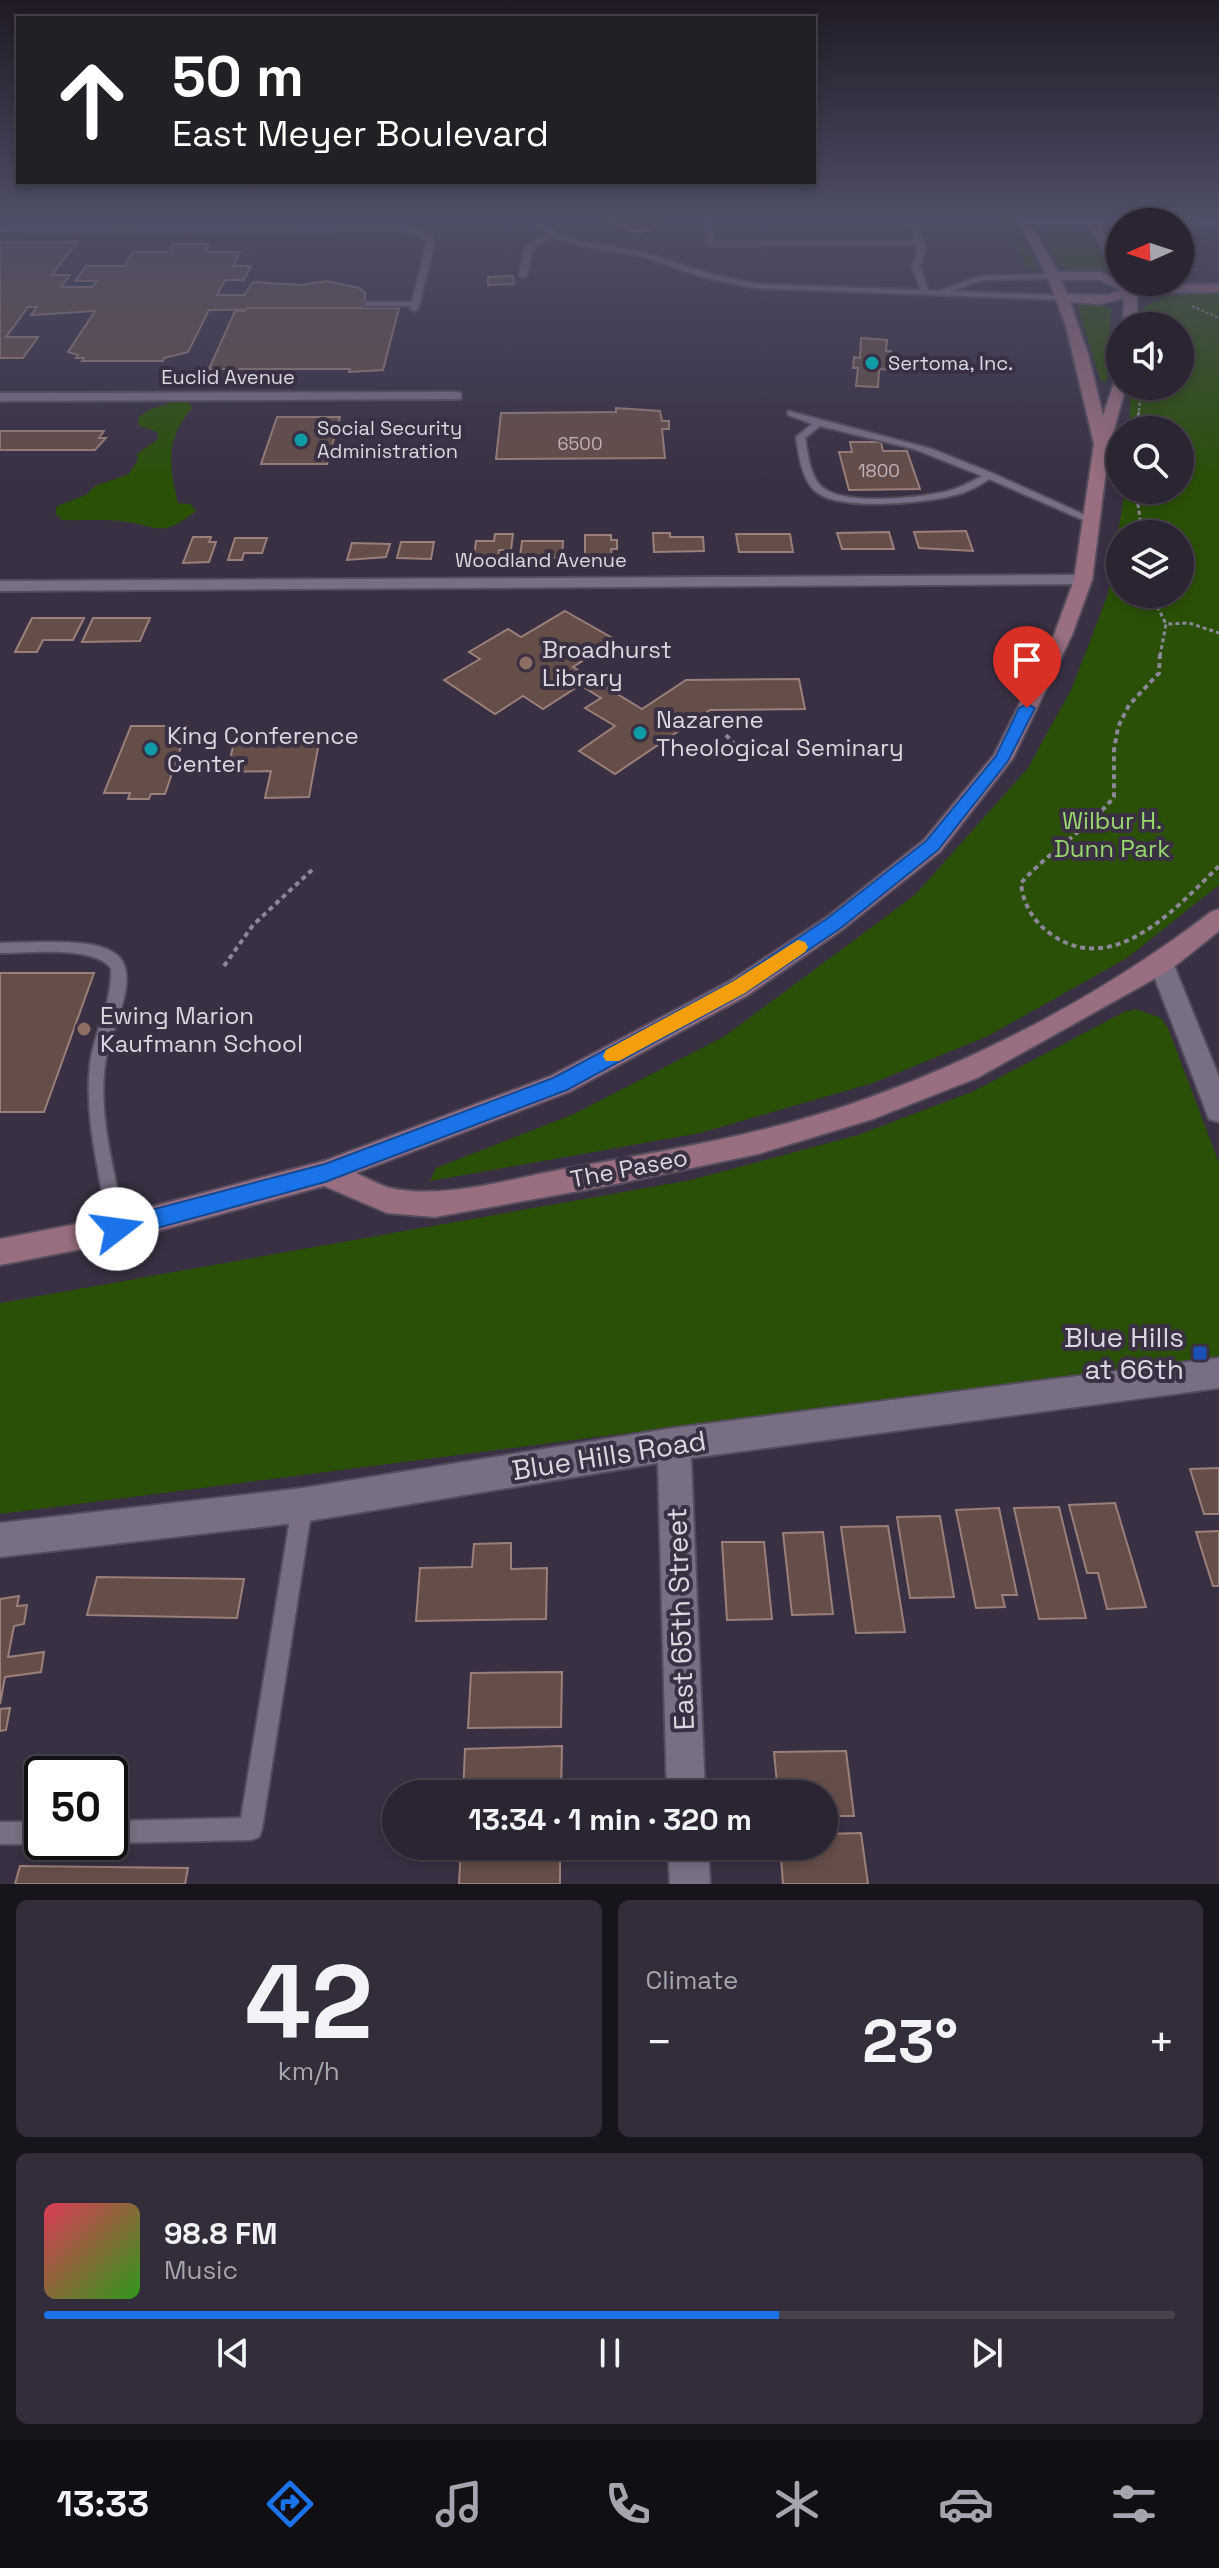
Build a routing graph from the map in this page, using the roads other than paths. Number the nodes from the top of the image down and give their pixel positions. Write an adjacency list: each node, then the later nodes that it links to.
1 (1068, 307): 7 (main road)
2 (456, 396): 3 (street, Euclid Avenue)
3 (0, 397)
4 (1115, 400): 7 (main road)
5 (791, 413): 6 (lane)
6 (818, 423): 8 (lane); 8 (lane)
7 (1101, 447): 9 (main road)
8 (989, 475): 9 (lane)
9 (1091, 520): 10 (main road)
10 (1083, 580): 11 (street, Woodland Avenue); 16 (main road)
11 (0, 586)
12 (1219, 918): 14 (main road, The Paseo)
13 (0, 948): 17 (lane)
14 (1161, 963): 15 (street); 16 (main road, The Paseo)
15 (1219, 1108)
16 (325, 1173): 17 (main road)
17 (117, 1229): 18 (main road)
18 (0, 1252)
19 (1219, 1373): 20 (street, Blue Hills Road)
20 (674, 1444): 21 (street, Blue Hills Road); 23 (street, East 65th Street)
21 (303, 1505): 22 (street, Blue Hills Road); 24 (lane)
22 (0, 1540)
23 (686, 1780)
24 (128, 1832)
25 (0, 1833): 26 (lane)
26 (24, 1833)
27 (689, 1860): 28 (street)
28 (690, 1884)

